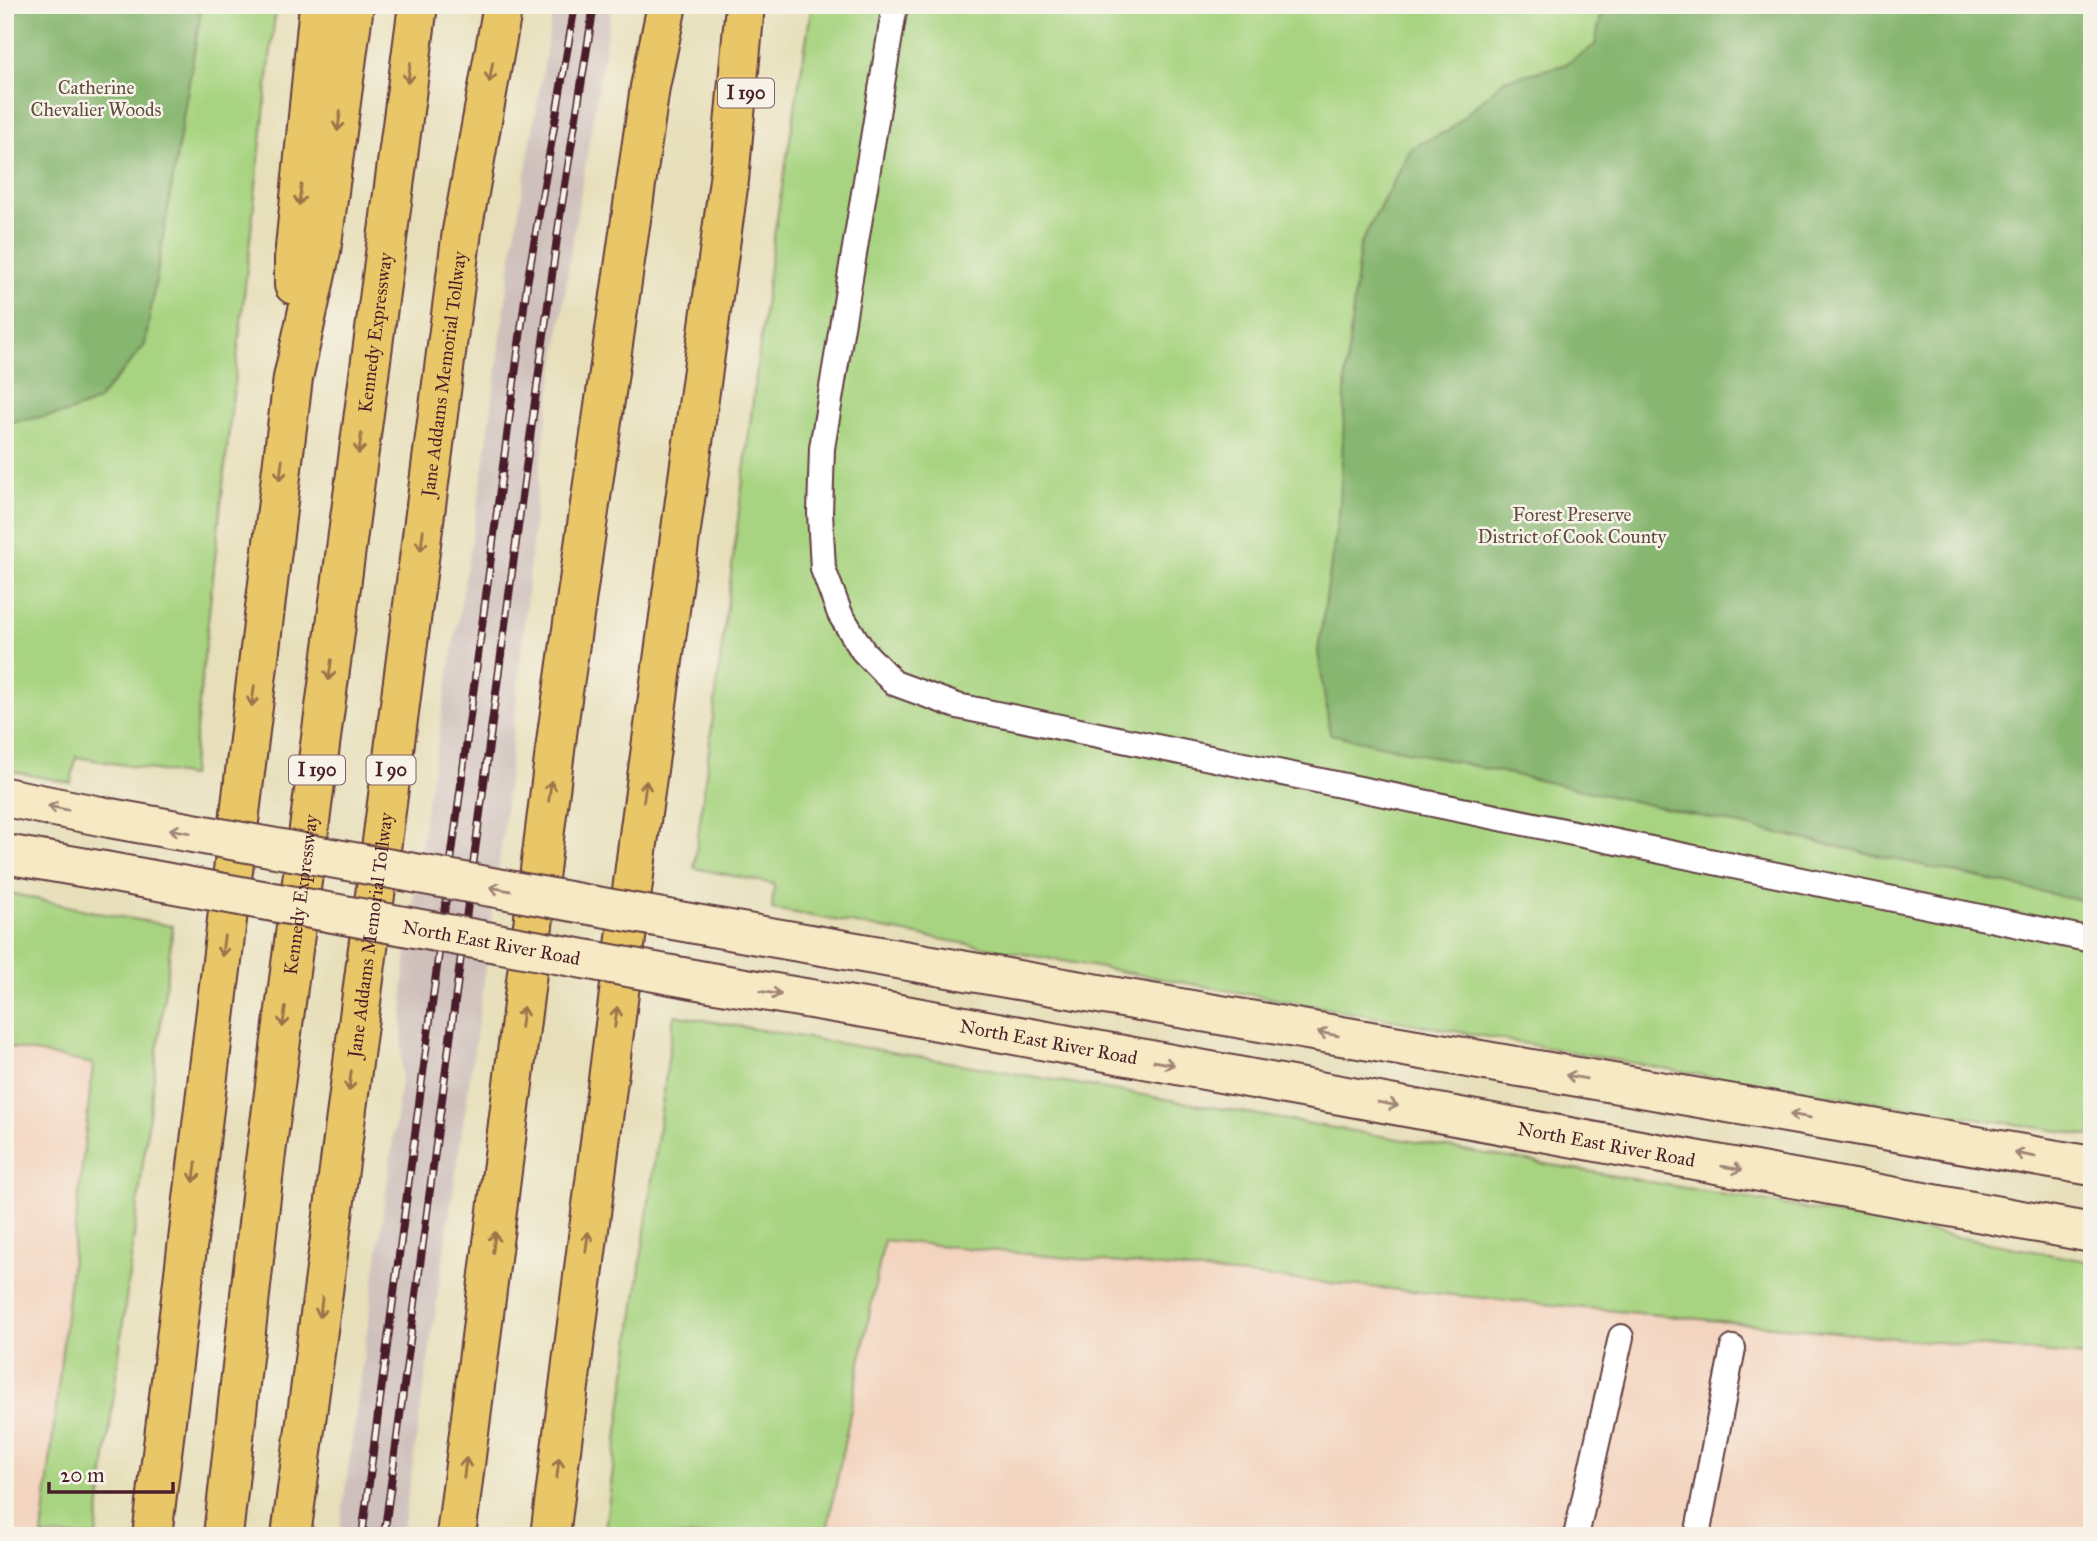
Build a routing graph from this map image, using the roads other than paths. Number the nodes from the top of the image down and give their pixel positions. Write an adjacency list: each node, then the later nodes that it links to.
1 (319, 5): 10 (highway, one-way to 10)
2 (354, 5): 10 (highway, one-way to 10)
3 (418, 5): 19 (highway, Kennedy Expressway / I 190, one-way to 19)
4 (503, 5): 20 (highway, Jane Addams Memorial Tollway / I 90, one-way to 20)
5 (667, 5): 21 (highway, one-way to 5)
6 (745, 5): 9 (highway)
7 (763, 5): 9 (highway, I 190)
8 (895, 5): 13 (lane)
9 (729, 180): 22 (highway, I 190, one-way to 9)
10 (293, 378): 18 (highway, one-way to 18)
11 (5, 797): 14 (main road, one-way to 11, bridge)
12 (5, 854): 15 (main road, North East River Road, one-way to 15, bridge)
13 (2092, 940)
14 (2092, 1166)
15 (2092, 1233)
16 (1620, 1337): 23 (lane)
17 (1733, 1348): 24 (lane)
18 (152, 1536)
19 (223, 1536)
20 (290, 1536)
21 (456, 1536)
22 (550, 1536)
23 (1576, 1536)
24 (1697, 1536)

